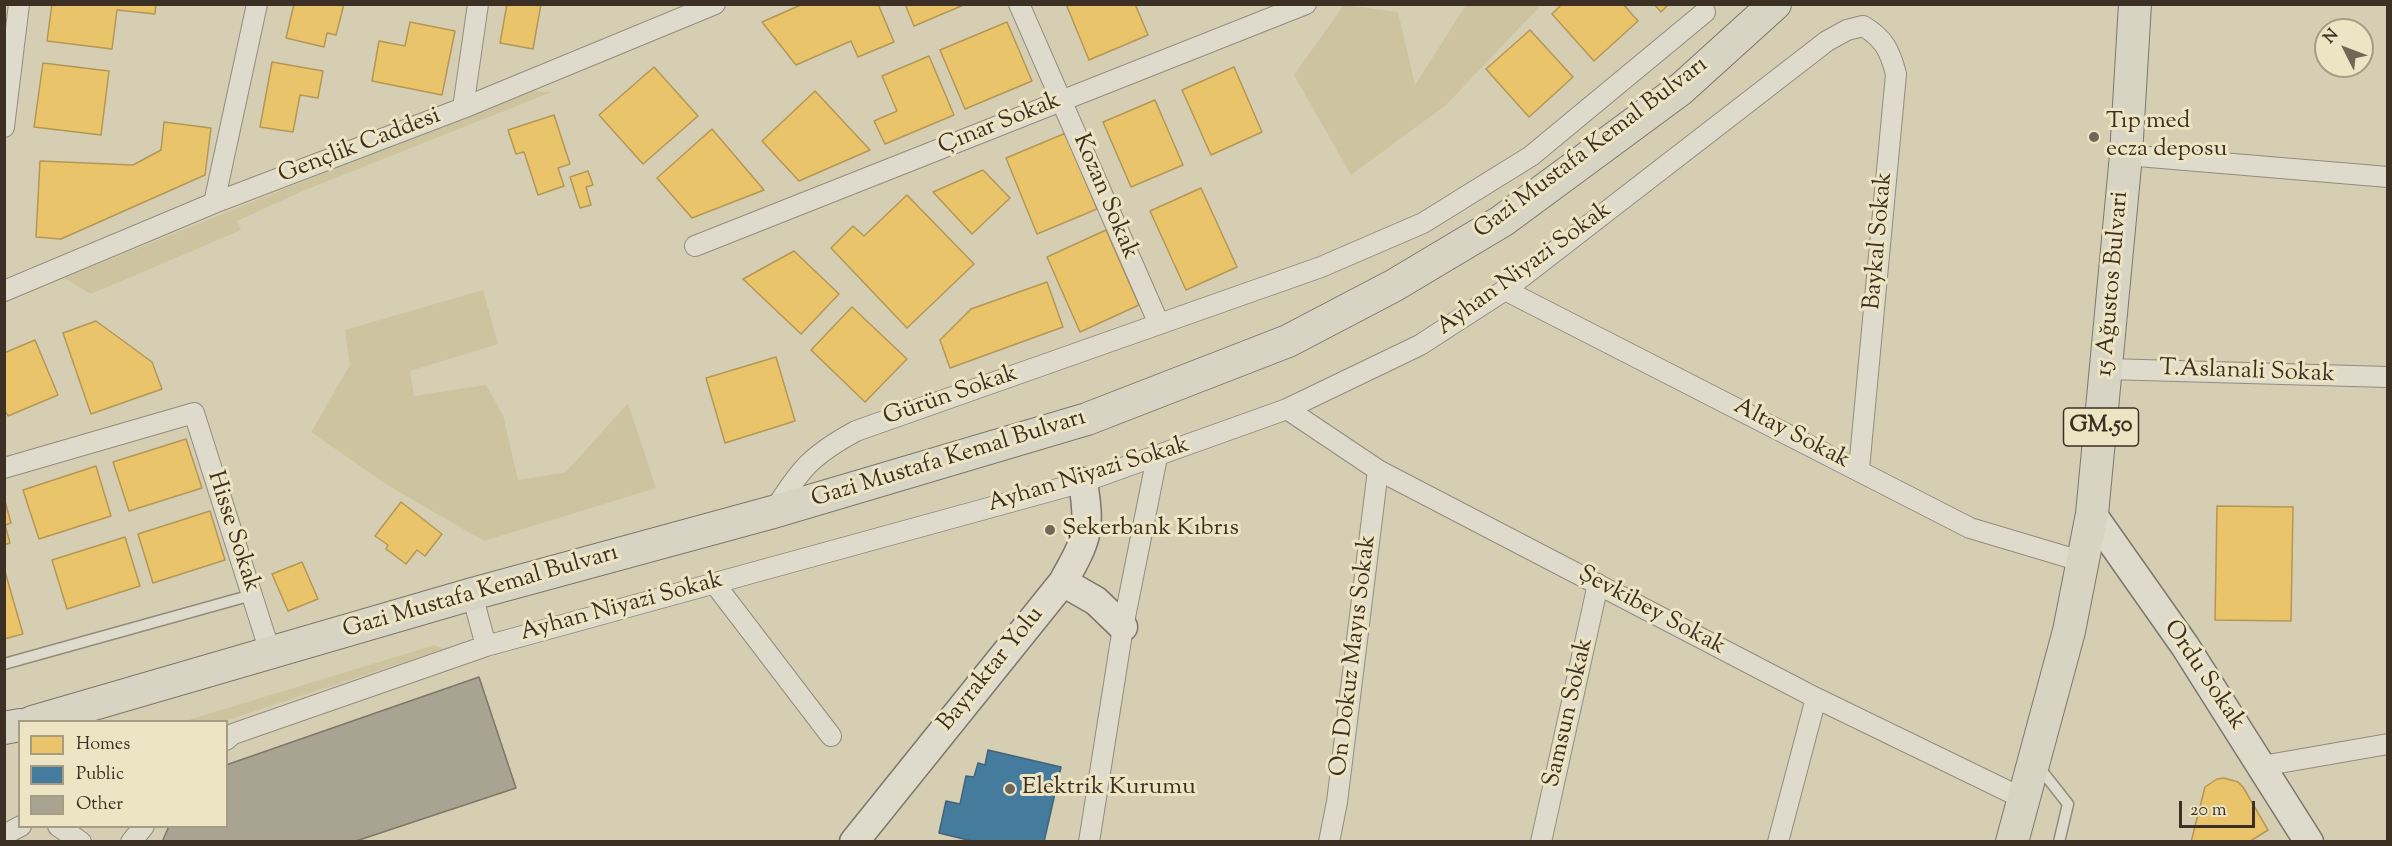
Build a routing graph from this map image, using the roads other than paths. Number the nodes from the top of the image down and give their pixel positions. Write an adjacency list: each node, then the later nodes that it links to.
1 (257, 4): 16 (street)
2 (478, 4): 12 (street)
3 (1019, 4): 11 (street, Kozan Sokak)
4 (1306, 4): 11 (street, Çınar Sokak)
5 (1775, 4): 29 (main road, Gazi Mustafa Kemal Bulvarı)
6 (2135, 4): 14 (main road, 15 Ağustos Bulvari / GM.50)
7 (714, 5): 12 (street, Gençlik Caddesi)
8 (1705, 12): 20 (street, Gürün Sokak)
9 (13, 16): 13 (street)
10 (1863, 26): 18 (street, Ayhan Niyazi Sokak); 26 (street, Baykal Sokak)
11 (1062, 100): 17 (street, Çınar Sokak); 20 (street, Kozan Sokak)
12 (463, 108): 16 (street, Gençlik Caddesi)
13 (4, 127)
14 (2126, 155): 15 (street); 21 (main road, 15 Ağustos Bulvari / GM.50)
15 (2388, 177)
16 (214, 202): 19 (street, Gençlik Caddesi)
17 (695, 246)
18 (1505, 290): 23 (street, Ayhan Niyazi Sokak); 26 (street, Altay Sokak)
19 (4, 291)
20 (1159, 324): 29 (street, Gürün Sokak)
21 (2107, 369): 22 (street, T.Aslanali Sokak); 30 (main road, 15 Ağustos Bulvari / GM.50)
22 (2388, 377)
23 (1287, 409): 24 (street, Ayhan Niyazi Sokak); 27 (street, Şevkibey Sokak)
24 (1157, 457): 28 (street, Ayhan Niyazi Sokak); 37 (street)
25 (4, 468): 36 (street, Hisse Sokak)
26 (1859, 469): 31 (street, Altay Sokak)
27 (1378, 470): 34 (street, Şevkibey Sokak); 57 (street, On Dokuz Mayıs Sokak)
28 (1083, 482): 32 (street, Bayraktar Yolu); 33 (street, Ayhan Niyazi Sokak)
29 (773, 512): 35 (main road, Gazi Mustafa Kemal Bulvarı)
30 (2092, 514): 31 (main road, 15 Ağustos Bulvari / GM.50); 47 (street, Ordu Sokak)
31 (2084, 562): 46 (main road, 15 Ağustos Bulvari / GM.50)
32 (1063, 582): 37 (street); 55 (street, Bayraktar Yolu)
33 (714, 583): 38 (street, Ayhan Niyazi Sokak); 43 (street)
34 (1598, 584): 41 (street, Şevkibey Sokak); 58 (street, Samsun Sokak)
35 (472, 594): 38 (street); 39 (main road, Gazi Mustafa Kemal Bulvarı)
36 (252, 595): 39 (street, Hisse Sokak); 40 (lane)
37 (1124, 627): 56 (street)
38 (486, 646): 44 (street, Ayhan Niyazi Sokak)
39 (270, 652): 42 (main road, Gazi Mustafa Kemal Bulvarı)
40 (4, 664)
41 (1816, 698): 48 (street, Şevkibey Sokak); 59 (street)
42 (39, 720)
43 (831, 736)
44 (228, 738)
45 (2388, 744): 47 (street)
46 (2034, 761): 48 (main road, 15 Ağustos Bulvari / GM.50); 61 (lane)
47 (2262, 766): 62 (street, Ordu Sokak)
48 (2024, 799): 60 (main road, 15 Ağustos Bulvari / GM.50)
49 (18, 828): 52 (street)
50 (62, 828): 53 (street)
51 (142, 828): 54 (street)
52 (4, 835)
53 (81, 842)
54 (131, 842)
55 (854, 842)
56 (1089, 842)
57 (1329, 842)
58 (1541, 842)
59 (1778, 842)
60 (2012, 842)
61 (2059, 842)
62 (2309, 842)

